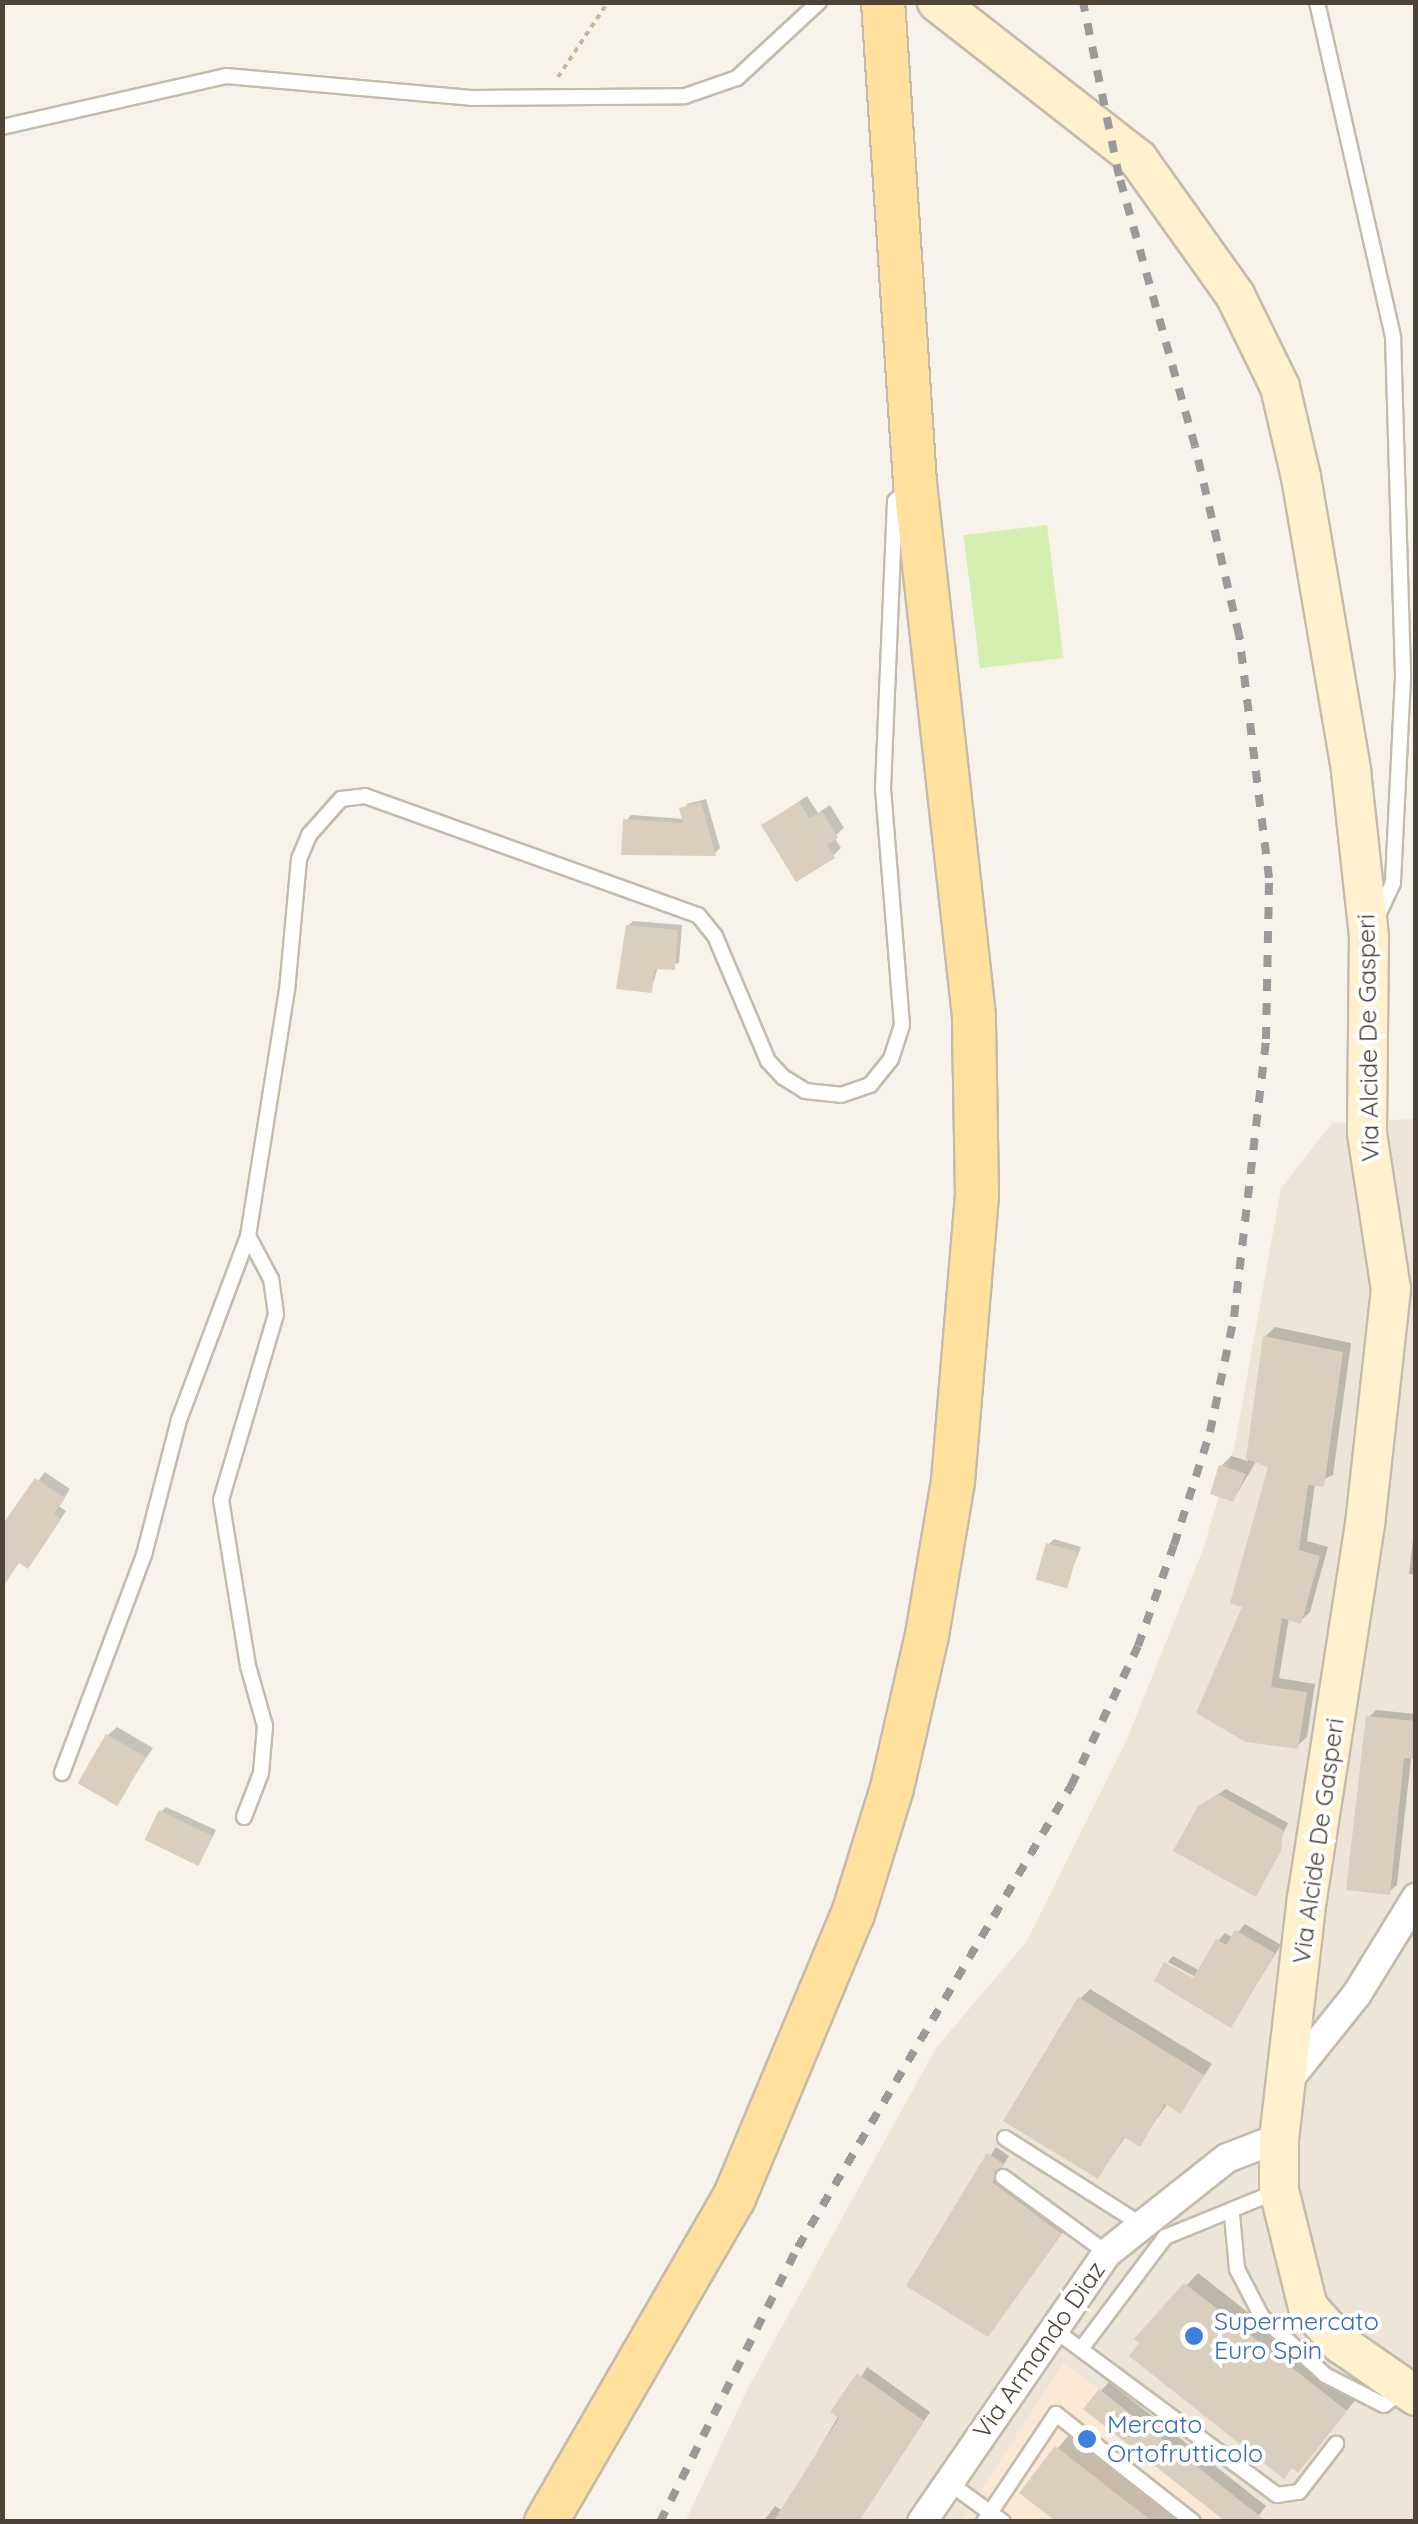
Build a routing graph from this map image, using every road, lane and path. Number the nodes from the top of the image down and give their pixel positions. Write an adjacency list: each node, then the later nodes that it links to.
1 (608, 2): 6 (path)
2 (819, 2): 6 (lane)
3 (883, 2): 8 (main road)
4 (937, 2): 9 (main road, Via Alcide De Gasperi)
5 (1317, 2): 9 (lane)
6 (546, 100): 7 (lane)
7 (2, 128)
8 (916, 483): 10 (lane); 28 (main road)
9 (1368, 936): 14 (main road, Via Alcide De Gasperi)
10 (248, 1236): 11 (lane); 12 (lane)
11 (62, 1772)
12 (244, 1817)
13 (1416, 1898): 14 (street)
14 (1284, 2086): 16 (main road, Via Alcide De Gasperi)
15 (1005, 2138): 20 (lane)
16 (1278, 2138): 18 (main road, Via Alcide De Gasperi); 20 (street, Via Armando Diaz)
17 (1002, 2177): 21 (lane)
18 (1279, 2190): 19 (lane); 24 (main road, Via Alcide De Gasperi)
19 (1232, 2215): 23 (lane); 24 (lane)
20 (1142, 2225): 21 (street, Via Armando Diaz)
21 (1107, 2253): 22 (street, Via Armando Diaz)
22 (1052, 2328): 23 (lane); 26 (street, Via Armando Diaz)
23 (1080, 2349): 25 (lane)
24 (1410, 2393)
25 (1336, 2444)
26 (948, 2482): 27 (lane); 29 (street, Via Armando Diaz)
27 (987, 2517): 30 (lane); 31 (lane)
28 (546, 2522)
29 (922, 2522)
30 (1003, 2522)
31 (1193, 2522)

